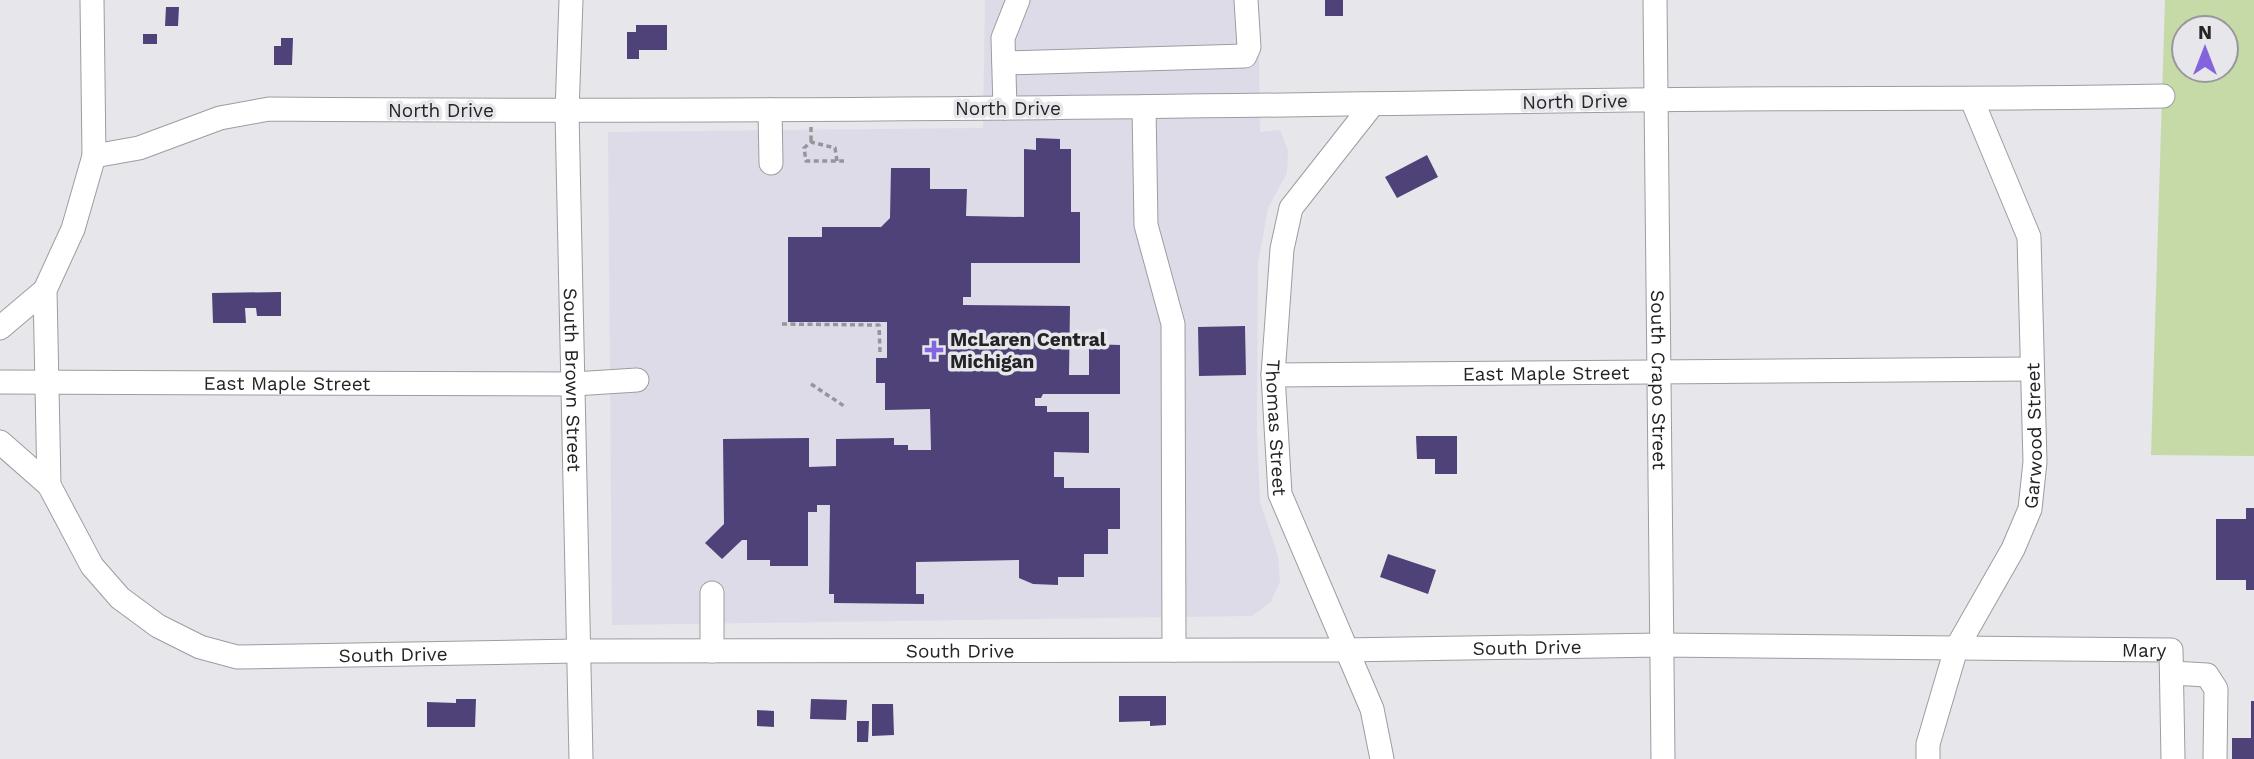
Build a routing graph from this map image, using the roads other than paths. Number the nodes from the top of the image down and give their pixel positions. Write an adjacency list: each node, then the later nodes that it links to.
1 (93, 0): 15 (street)
2 (571, 0): 14 (street, South Brown Street)
3 (1018, 0): 6 (street)
4 (1247, 0): 6 (street)
5 (1655, 0): 8 (street, South Crapo Street)
6 (1004, 63): 12 (street)
7 (2163, 96): 9 (street, North Drive)
8 (1656, 100): 9 (street, North Drive); 10 (street, North Drive); 20 (street, South Crapo Street)
9 (1972, 100): 19 (street, Garwood Street)
10 (1372, 105): 11 (street, North Drive); 21 (street, Thomas Street)
11 (1144, 107): 12 (street, North Drive); 34 (street)
12 (1005, 108): 13 (street, North Drive)
13 (770, 110): 14 (street, North Drive); 16 (street)
14 (567, 112): 15 (street, North Drive); 25 (street, South Brown Street)
15 (94, 156): 17 (street)
16 (771, 163)
17 (45, 290): 18 (street); 24 (street)
18 (0, 328)
19 (2031, 369): 20 (street, East Maple Street); 30 (street, Garwood Street)
20 (1656, 372): 21 (street, East Maple Street); 29 (street, South Crapo Street)
21 (1273, 375): 35 (street, Thomas Street)
22 (637, 380): 25 (street, East Maple Street)
23 (0, 382): 24 (street, East Maple Street)
24 (44, 382): 25 (street, East Maple Street); 27 (street, South Drive)
25 (574, 384): 32 (street, South Brown Street)
26 (0, 442): 27 (street)
27 (49, 485): 32 (street, South Drive)
28 (712, 593): 33 (street)
29 (1660, 645): 30 (street, South Drive); 35 (street, South Drive); 39 (street, South Crapo Street)
30 (1956, 649): 31 (street, South Drive); 40 (street, Garwood Street)
31 (2052, 649): 36 (street, Mary)
32 (577, 650): 33 (street, South Drive); 37 (street, South Brown Street)
33 (712, 650): 34 (street, South Drive)
34 (1174, 650): 35 (street, South Drive)
35 (1344, 650): 38 (street, Thomas Street)
36 (2172, 673): 41 (street, Mary); 42 (street)
37 (581, 759)
38 (1382, 759)
39 (1662, 759)
40 (1928, 759)
41 (2173, 759)
42 (2216, 759)

